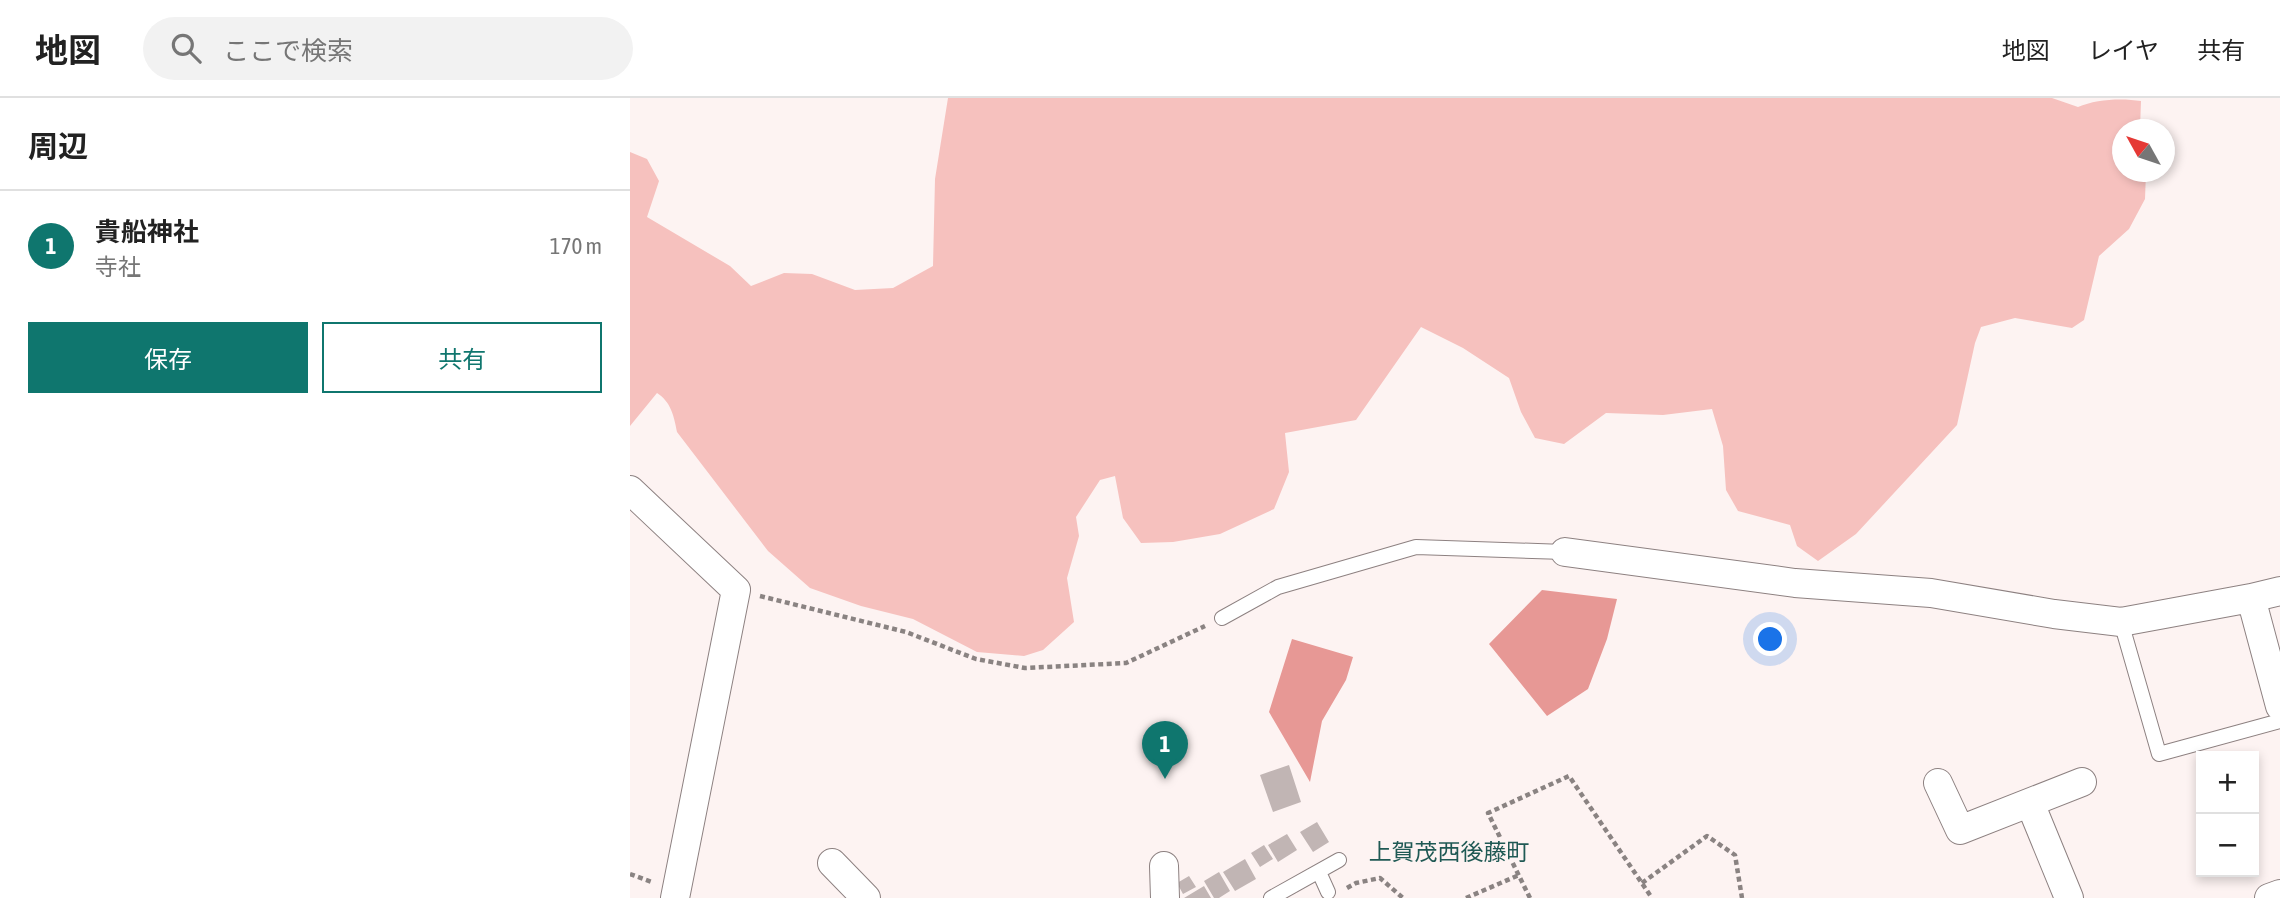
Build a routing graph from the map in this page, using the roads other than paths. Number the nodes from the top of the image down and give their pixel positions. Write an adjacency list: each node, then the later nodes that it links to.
1 (630, 490): 18 (street)
2 (1565, 552): 5 (lane); 6 (street)
3 (2280, 591): 4 (street)
4 (2251, 598): 6 (street); 7 (street)
5 (1222, 618)
6 (2121, 622): 8 (lane)
7 (2280, 706)
8 (2280, 721)
9 (2082, 782): 11 (street)
10 (1938, 783): 11 (street)
11 (2030, 803): 22 (street)
12 (1339, 860): 15 (lane)
13 (832, 863): 19 (street)
14 (1164, 866): 20 (street)
15 (1319, 872): 16 (lane); 21 (lane)
16 (1333, 892)
17 (2280, 894): 23 (street)
18 (675, 898)
19 (866, 898)
20 (1165, 898)
21 (1271, 898)
22 (2069, 898)
23 (2269, 898)

